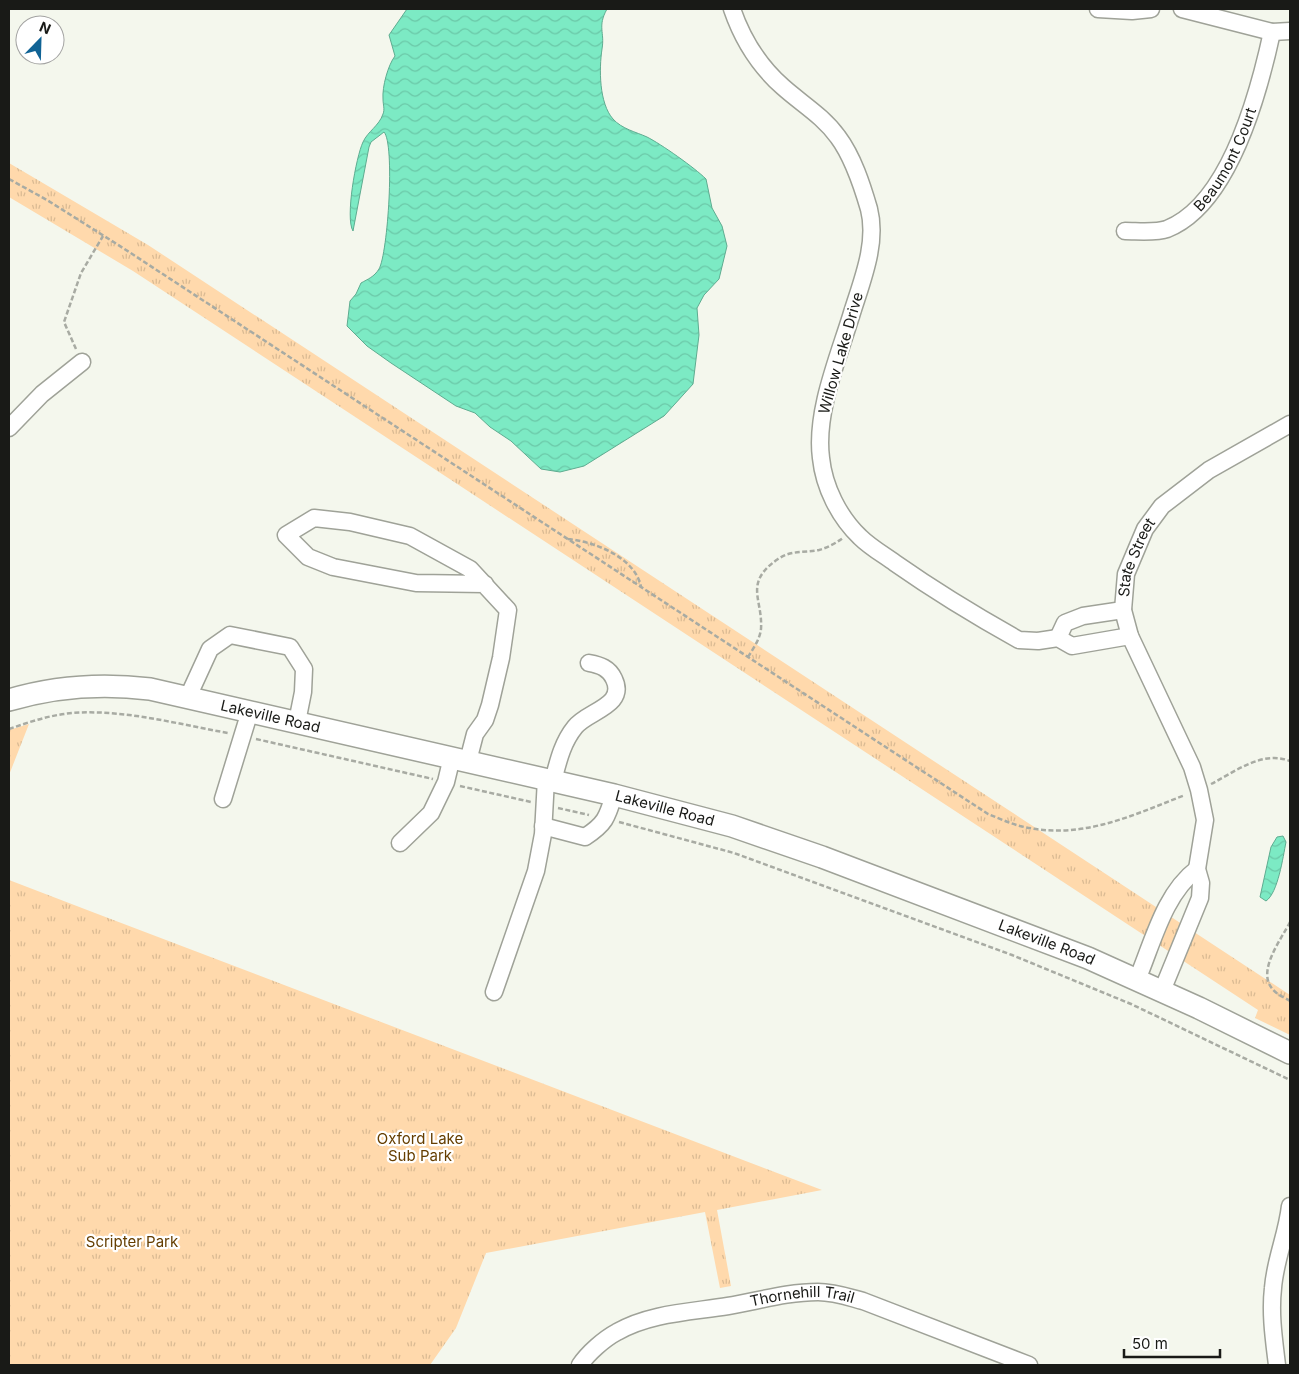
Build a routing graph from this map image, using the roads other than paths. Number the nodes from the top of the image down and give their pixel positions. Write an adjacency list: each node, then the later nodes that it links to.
1 (732, 9): 14 (street, Willow Lake Drive)
2 (1098, 9): 3 (street)
3 (1151, 9)
4 (1182, 9): 6 (street)
5 (1290, 30): 6 (street)
6 (1272, 32): 7 (street, Beaumont Court)
7 (1125, 231)
8 (82, 362): 10 (street)
9 (1290, 424): 12 (street, State Street)
10 (9, 428)
11 (484, 584): 11 (street); 20 (street)
12 (1123, 610): 13 (street, State Street); 14 (street)
13 (1130, 636): 14 (street, Willow Lake Drive); 26 (street, State Street)
14 (1058, 638)
15 (589, 663): 21 (street)
16 (188, 697): 17 (main road, Lakeville Road); 18 (main road, Lakeville Road); 19 (street)
17 (9, 700)
18 (250, 711): 19 (main road, Lakeville Road); 23 (street)
19 (297, 722): 20 (main road, Lakeville Road)
20 (460, 759): 21 (main road, Lakeville Road); 25 (street)
21 (550, 780): 22 (main road, Lakeville Road); 24 (street)
22 (614, 795): 24 (street); 27 (main road, Lakeville Road)
23 (223, 799)
24 (543, 826): 29 (street)
25 (400, 842)
26 (1197, 869): 27 (street); 28 (street, State Street)
27 (1137, 980): 28 (main road, Lakeville Road)
28 (1162, 991): 30 (main road, Lakeville Road)
29 (494, 992)
30 (1290, 1053)
31 (1290, 1206): 32 (street)
32 (1289, 1224): 35 (street)
33 (580, 1365): 34 (street, Thornehill Trail)
34 (1029, 1365)
35 (1277, 1365)

